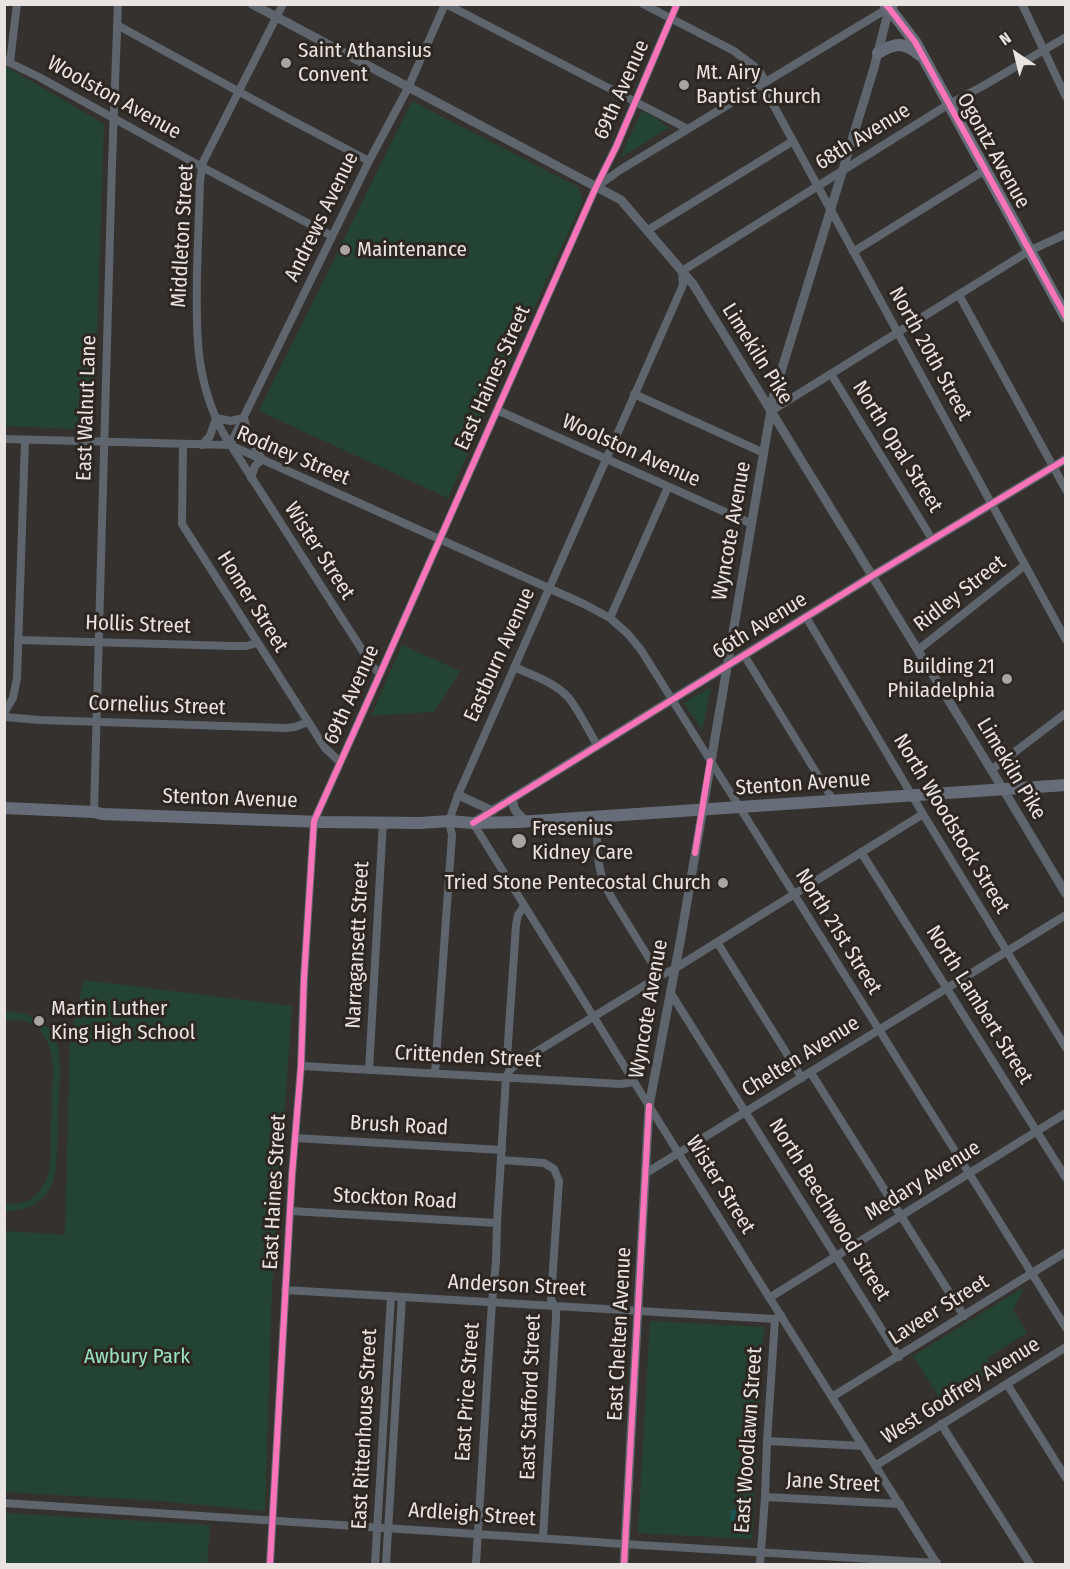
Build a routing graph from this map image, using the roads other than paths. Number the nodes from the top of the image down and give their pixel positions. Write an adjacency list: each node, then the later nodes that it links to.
1 (17, 4): 17 (street)
2 (118, 4): 12 (street, East Walnut Lane)
3 (252, 4): 10 (street, Limekiln Pike)
4 (283, 4): 10 (street, Middleton Street)
5 (446, 4): 19 (street, Andrews Avenue); 22 (street)
6 (643, 4): 11 (street)
7 (678, 4): 11 (street, 69th Avenue)
8 (1022, 4): 14 (street)
9 (890, 5): 15 (street, Wyncote Avenue); 16 (main road, Ogontz Avenue); 18 (street)
10 (276, 18): 19 (street, Limekiln Pike); 20 (street, Middleton Street)
11 (671, 19): 18 (street, North 20th Street); 22 (street, 69th Avenue)
12 (117, 25): 20 (street); 24 (street, East Walnut Lane)
13 (1065, 37): 14 (street, 68th Avenue)
14 (1043, 50): 21 (street); 23 (street, 68th Avenue)
15 (878, 53): 16 (main road); 29 (street, Wyncote Avenue)
16 (923, 57): 23 (main road, Ogontz Avenue)
17 (7, 61): 24 (street, Woolston Avenue)
18 (762, 84): 25 (street); 26 (street, North 20th Street)
19 (408, 88): 27 (street, Andrews Avenue); 31 (street, Limekiln Pike)
20 (238, 91): 27 (street); 28 (street, Middleton Street)
21 (1065, 97)
22 (635, 102): 25 (street); 31 (street, 69th Avenue)
23 (949, 104): 29 (street, 68th Avenue); 30 (main road, Ogontz Avenue)
24 (113, 118): 28 (street, Woolston Avenue); 51 (street, East Walnut Lane)
25 (688, 129): 31 (street)
26 (793, 141): 32 (street, North 20th Street); 34 (street)
27 (369, 161): 36 (street, Andrews Avenue)
28 (202, 167): 36 (street, Woolston Avenue); 47 (street, Middleton Street)
29 (843, 170): 32 (street, 68th Avenue); 33 (street, Wyncote Avenue)
30 (985, 170): 37 (main road, Ogontz Avenue); 38 (street)
31 (596, 187): 34 (street, Limekiln Pike); 45 (street, East Haines Street)
32 (818, 187): 33 (street, North 20th Street); 39 (street, 68th Avenue)
33 (831, 211): 38 (street, North 20th Street); 46 (street, Wyncote Avenue)
34 (648, 230): 39 (street, Limekiln Pike)
35 (1065, 234): 37 (street)
36 (332, 236): 48 (street, Andrews Avenue)
37 (1029, 251): 40 (street); 41 (main road, Ogontz Avenue)
38 (853, 252): 42 (street, North 20th Street)
39 (682, 271): 44 (street, Eastburn Avenue); 46 (street, Limekiln Pike)
40 (958, 295): 42 (street); 59 (street)
41 (1065, 317)
42 (898, 332): 43 (street); 63 (street, North 20th Street)
43 (831, 374): 46 (street); 65 (street, North Opal Street)
44 (634, 394): 55 (street); 57 (street, Eastburn Avenue)
45 (497, 410): 57 (street, Woolston Avenue); 66 (street, East Haines Street)
46 (771, 411): 55 (street, Wyncote Avenue); 68 (street, Limekiln Pike)
47 (216, 418): 48 (street); 53 (street); 54 (street, Middleton Street)
48 (244, 418): 54 (street, Andrews Avenue); 56 (street)
49 (4, 439): 50 (street, Rodney Street)
50 (25, 440): 51 (street, Rodney Street); 73 (street)
51 (105, 442): 52 (street, Rodney Street); 75 (street, East Walnut Lane)
52 (183, 444): 53 (street, Rodney Street); 76 (street, Homer Street)
53 (202, 445): 54 (street, Rodney Street)
54 (230, 445): 56 (street, Rodney Street); 60 (street, Wister Street)
55 (764, 453): 64 (street, Wyncote Avenue)
56 (261, 459): 60 (street); 66 (street, Rodney Street)
57 (606, 459): 61 (street, Woolston Avenue); 70 (street, Eastburn Avenue)
58 (1065, 459): 59 (street, 66th Avenue)
59 (1053, 467): 62 (street); 63 (street, 66th Avenue)
60 (251, 478): 81 (street, Wister Street)
61 (668, 487): 64 (street, Woolston Avenue); 72 (street)
62 (1065, 490)
63 (991, 504): 65 (street, 66th Avenue); 67 (street, North 20th Street)
64 (752, 524): 79 (street, Wyncote Avenue)
65 (932, 539): 68 (street, 66th Avenue)
66 (440, 540): 69 (street, East Haines Street); 70 (street, Rodney Street)
67 (1025, 566): 74 (street, North 20th Street); 77 (street, Ridley Street)
68 (872, 576): 71 (street, 66th Avenue); 77 (street, Limekiln Pike)
69 (421, 583): 81 (street, 69th Avenue)
70 (548, 588): 72 (street, North 21st Street); 80 (street, Eastburn Avenue)
71 (806, 617): 78 (street, 66th Avenue); 94 (street, North Woodstock Street)
72 (610, 618): 82 (street, North 21st Street)
73 (18, 640): 75 (street, Hollis Street); 84 (street)
74 (1065, 640)
75 (99, 642): 76 (street, Hollis Street); 85 (street, East Walnut Lane)
76 (257, 643): 86 (street, Homer Street)
77 (918, 650): 90 (street, Limekiln Pike)
78 (744, 655): 79 (street, 66th Avenue); 96 (street)
79 (727, 665): 82 (street, 66th Avenue); 88 (street, Wyncote Avenue)
80 (514, 668): 87 (street); 93 (street, Eastburn Avenue)
81 (381, 674): 89 (street, 69th Avenue)
82 (671, 700): 87 (street, 66th Avenue); 88 (street, North 21st Street)
83 (1065, 713): 90 (street)
84 (4, 715): 85 (street, Cornelius Street)
85 (96, 722): 86 (street, Cornelius Street); 101 (street, East Walnut Lane)
86 (308, 722): 89 (street, Homer Street)
87 (597, 745): 95 (street, 66th Avenue)
88 (710, 761): 98 (street, North 21st Street); 100 (street, Wyncote Avenue)
89 (340, 762): 104 (street, 69th Avenue)
90 (991, 770): 92 (street, Limekiln Pike)
91 (1065, 785): 92 (main road, Stenton Avenue)
92 (1003, 789): 94 (main road, Stenton Avenue); 111 (street, Limekiln Pike)
93 (458, 795): 99 (street); 105 (street, Eastburn Avenue)
94 (913, 795): 96 (main road, Stenton Avenue); 102 (street, North Woodstock Street)
95 (513, 799): 99 (street, 66th Avenue); 107 (street)
96 (833, 800): 98 (main road, Stenton Avenue)
97 (4, 808): 101 (main road, Stenton Avenue)
98 (740, 808): 100 (main road, Stenton Avenue); 110 (street, North 21st Street)
99 (493, 811): 108 (street, 66th Avenue)
100 (702, 811): 103 (main road, Stenton Avenue); 116 (street, Wyncote Avenue)
101 (94, 812): 104 (main road, Stenton Avenue)
102 (923, 814): 109 (street); 115 (street, North Woodstock Street)
103 (595, 817): 107 (main road, Stenton Avenue); 117 (street)
104 (314, 821): 106 (main road, Stenton Avenue); 123 (street, East Haines Street)
105 (449, 821): 106 (main road, Stenton Avenue); 108 (main road, Stenton Avenue); 125 (street, Eastburn Avenue)
106 (383, 822): 124 (street, Narragansett Street)
107 (527, 822): 108 (main road, Stenton Avenue)
108 (473, 823): 112 (street, Wister Street)
109 (861, 852): 110 (street); 118 (street, North Lambert Street)
110 (794, 894): 114 (street); 121 (street, North 21st Street)
111 (1065, 894)
112 (524, 906): 120 (street, Wister Street); 127 (street, East Price Street)
113 (1065, 915): 115 (street, Chelten Avenue)
114 (717, 942): 116 (street); 128 (street)
115 (1007, 951): 118 (street, Chelten Avenue); 122 (street, North Woodstock Street)
116 (674, 969): 117 (street); 119 (street, Wyncote Avenue)
117 (660, 976): 120 (street)
118 (947, 988): 121 (street, Chelten Avenue); 133 (street, North Lambert Street)
119 (670, 992): 130 (street, Wyncote Avenue); 131 (street, North Beechwood Street)
120 (593, 1017): 127 (street); 129 (street, Wister Street)
121 (879, 1030): 126 (street, Chelten Avenue); 139 (street, North 21st Street)
122 (1065, 1048)
123 (301, 1066): 124 (street, Crittenden Street); 134 (street, East Haines Street)
124 (369, 1070): 125 (street, Crittenden Street)
125 (435, 1073): 127 (street, Crittenden Street)
126 (811, 1073): 128 (street, Chelten Avenue); 142 (street)
127 (508, 1074): 129 (street, Crittenden Street); 135 (street, East Price Street)
128 (802, 1078): 131 (street, Chelten Avenue)
129 (634, 1082): 130 (street, Wister Street)
130 (649, 1106): 136 (street, Wister Street); 138 (street, East Chelten Avenue)
131 (746, 1113): 136 (street, Chelten Avenue); 145 (street, North Beechwood Street)
132 (1065, 1113): 133 (street, Medary Avenue)
133 (1037, 1131): 139 (street, Medary Avenue); 140 (street, North Lambert Street)
134 (295, 1138): 135 (street, Brush Road); 141 (street, East Haines Street)
135 (502, 1150): 137 (street, East Price Street)
136 (679, 1154): 138 (street, Chelten Avenue); 150 (street, Wister Street)
137 (501, 1160): 143 (street, East Price Street); 152 (street, East Stafford Street)
138 (646, 1173): 153 (street, East Chelten Avenue)
139 (968, 1174): 142 (street, Medary Avenue); 146 (street, North 21st Street)
140 (1065, 1178)
141 (291, 1211): 143 (street, Stockton Road); 147 (street, East Haines Street)
142 (902, 1216): 145 (street, Medary Avenue); 154 (street)
143 (497, 1223): 151 (street, East Price Street)
144 (1065, 1252): 146 (street, Laveer Street)
145 (837, 1256): 150 (street, Medary Avenue); 158 (street, North Beechwood Street)
146 (1032, 1274): 154 (street, Laveer Street); 156 (street, North 21st Street)
147 (285, 1290): 148 (street, Anderson Street); 169 (street, East Haines Street)
148 (391, 1296): 149 (street, Anderson Street); 170 (street, East Rittenhouse Street)
149 (402, 1297): 151 (street, Anderson Street); 171 (street, East Rittenhouse Street)
150 (770, 1298): 155 (street, Wister Street)
151 (492, 1302): 152 (street, Anderson Street); 172 (street, East Price Street)
152 (554, 1306): 153 (street, Anderson Street); 173 (street, East Stafford Street)
153 (638, 1311): 155 (street, Anderson Street); 174 (street, East Chelten Avenue)
154 (964, 1316): 158 (street, Laveer Street)
155 (778, 1317): 160 (street, Wister Street); 162 (street, East Woodlawn Street)
156 (1065, 1328)
157 (1065, 1347): 159 (street, West Godfrey Avenue)
158 (899, 1357): 160 (street, Laveer Street)
159 (1007, 1384): 161 (street, West Godfrey Avenue); 165 (street)
160 (832, 1397): 163 (street, Wister Street)
161 (941, 1424): 164 (street, West Godfrey Avenue); 183 (street)
162 (767, 1441): 163 (street); 166 (street, East Woodlawn Street)
163 (863, 1446): 164 (street, Wister Street)
164 (875, 1466): 168 (street, Wister Street)
165 (1065, 1478)
166 (765, 1497): 168 (street, Jane Street); 175 (street, East Woodlawn Street)
167 (4, 1503): 169 (street, Ardleigh Street)
168 (900, 1504): 182 (street, Wister Street)
169 (273, 1521): 170 (street, Ardleigh Street); 176 (street, East Haines Street)
170 (377, 1527): 171 (street, Ardleigh Street); 177 (street, East Rittenhouse Street)
171 (389, 1528): 172 (street, Ardleigh Street); 178 (street, East Rittenhouse Street)
172 (477, 1533): 173 (street, Ardleigh Street); 179 (street, East Price Street)
173 (543, 1538): 174 (street, Ardleigh Street)
174 (625, 1544): 175 (street, Ardleigh Street); 180 (street, East Chelten Avenue)
175 (760, 1551): 181 (street, East Woodlawn Street); 182 (street, Ardleigh Street)
176 (270, 1564)
177 (375, 1564)
178 (386, 1564)
179 (476, 1564)
180 (624, 1564)
181 (760, 1564)
182 (937, 1564)
183 (1030, 1564)

